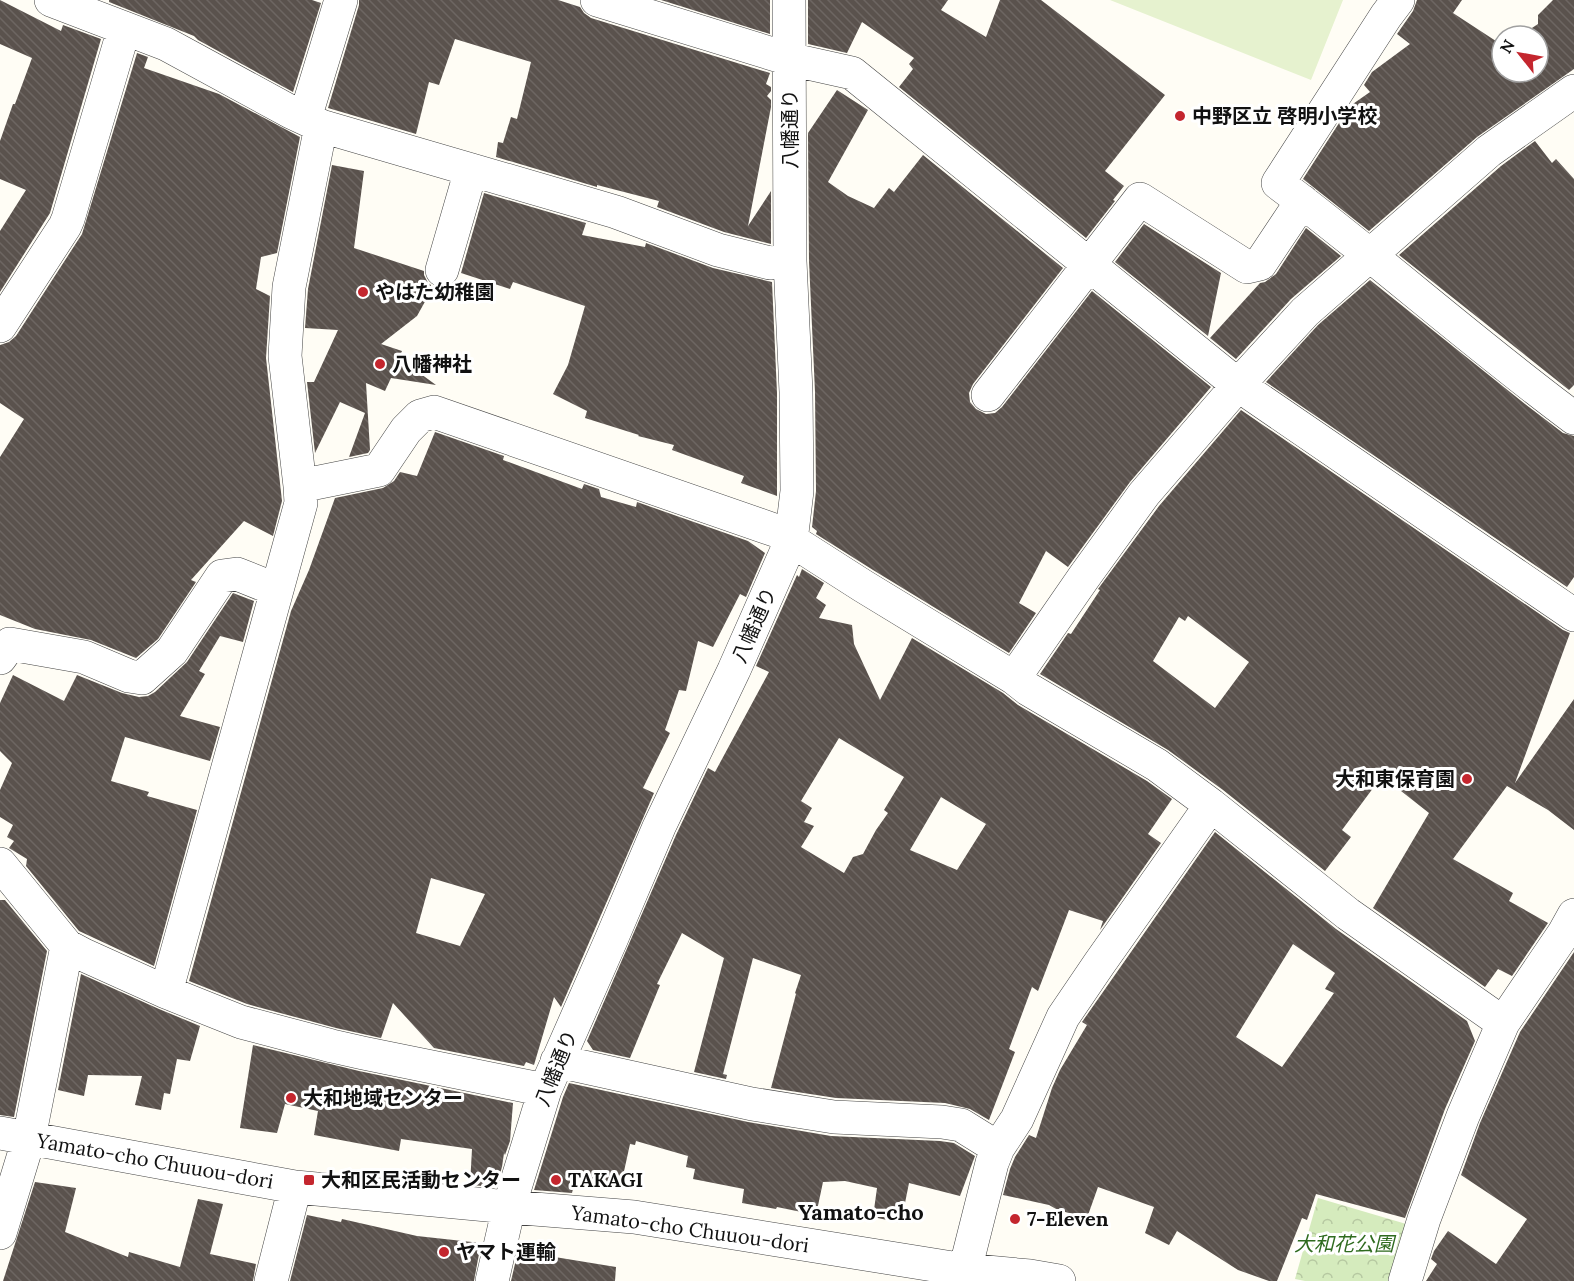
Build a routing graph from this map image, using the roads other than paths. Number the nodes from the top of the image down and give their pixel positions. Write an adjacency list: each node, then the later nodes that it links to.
1 (51, 0): 6 (street)
2 (341, 0): 9 (street)
3 (597, 0): 7 (street)
4 (789, 0): 7 (street, 八幡通り)
5 (1398, 0): 11 (street)
6 (124, 29): 9 (street); 16 (street)
7 (789, 58): 13 (street, 八幡通り); 14 (street)
8 (1574, 91): 12 (street)
9 (313, 122): 10 (street); 20 (street)
10 (471, 170): 13 (street); 15 (street)
11 (1302, 201): 12 (street); 14 (street)
12 (1370, 255): 17 (street); 19 (street)
13 (790, 261): 21 (street, 八幡通り)
14 (1089, 265): 17 (street); 18 (street)
15 (442, 270)
16 (0, 326)
17 (1239, 385): 23 (street); 25 (street)
18 (988, 395)
19 (1574, 418)
20 (300, 486): 21 (street); 22 (street)
21 (791, 541): 25 (street); 32 (street, 八幡通り)
22 (278, 590): 24 (street); 30 (street)
23 (1574, 615)
24 (0, 658)
25 (1014, 678): 26 (street)
26 (1210, 805): 31 (street); 34 (street)
27 (0, 864): 29 (street)
28 (1571, 929): 31 (street)
29 (67, 946): 30 (street); 33 (street)
30 (166, 993): 32 (street)
31 (1503, 1023): 42 (street)
32 (551, 1075): 34 (street); 36 (street, 八幡通り)
33 (14, 1136): 35 (street, Yamato-cho Chuuou-dori); 37 (street)
34 (998, 1148): 38 (street)
35 (295, 1187): 36 (street, Yamato-cho Chuuou-dori); 39 (street)
36 (509, 1207): 38 (street, Yamato-cho Chuuou-dori); 40 (street, 八幡通り)
37 (0, 1233)
38 (963, 1275): 41 (street, Yamato-cho Chuuou-dori)
39 (271, 1281)
40 (492, 1281)
41 (1059, 1281)
42 (1405, 1281)

